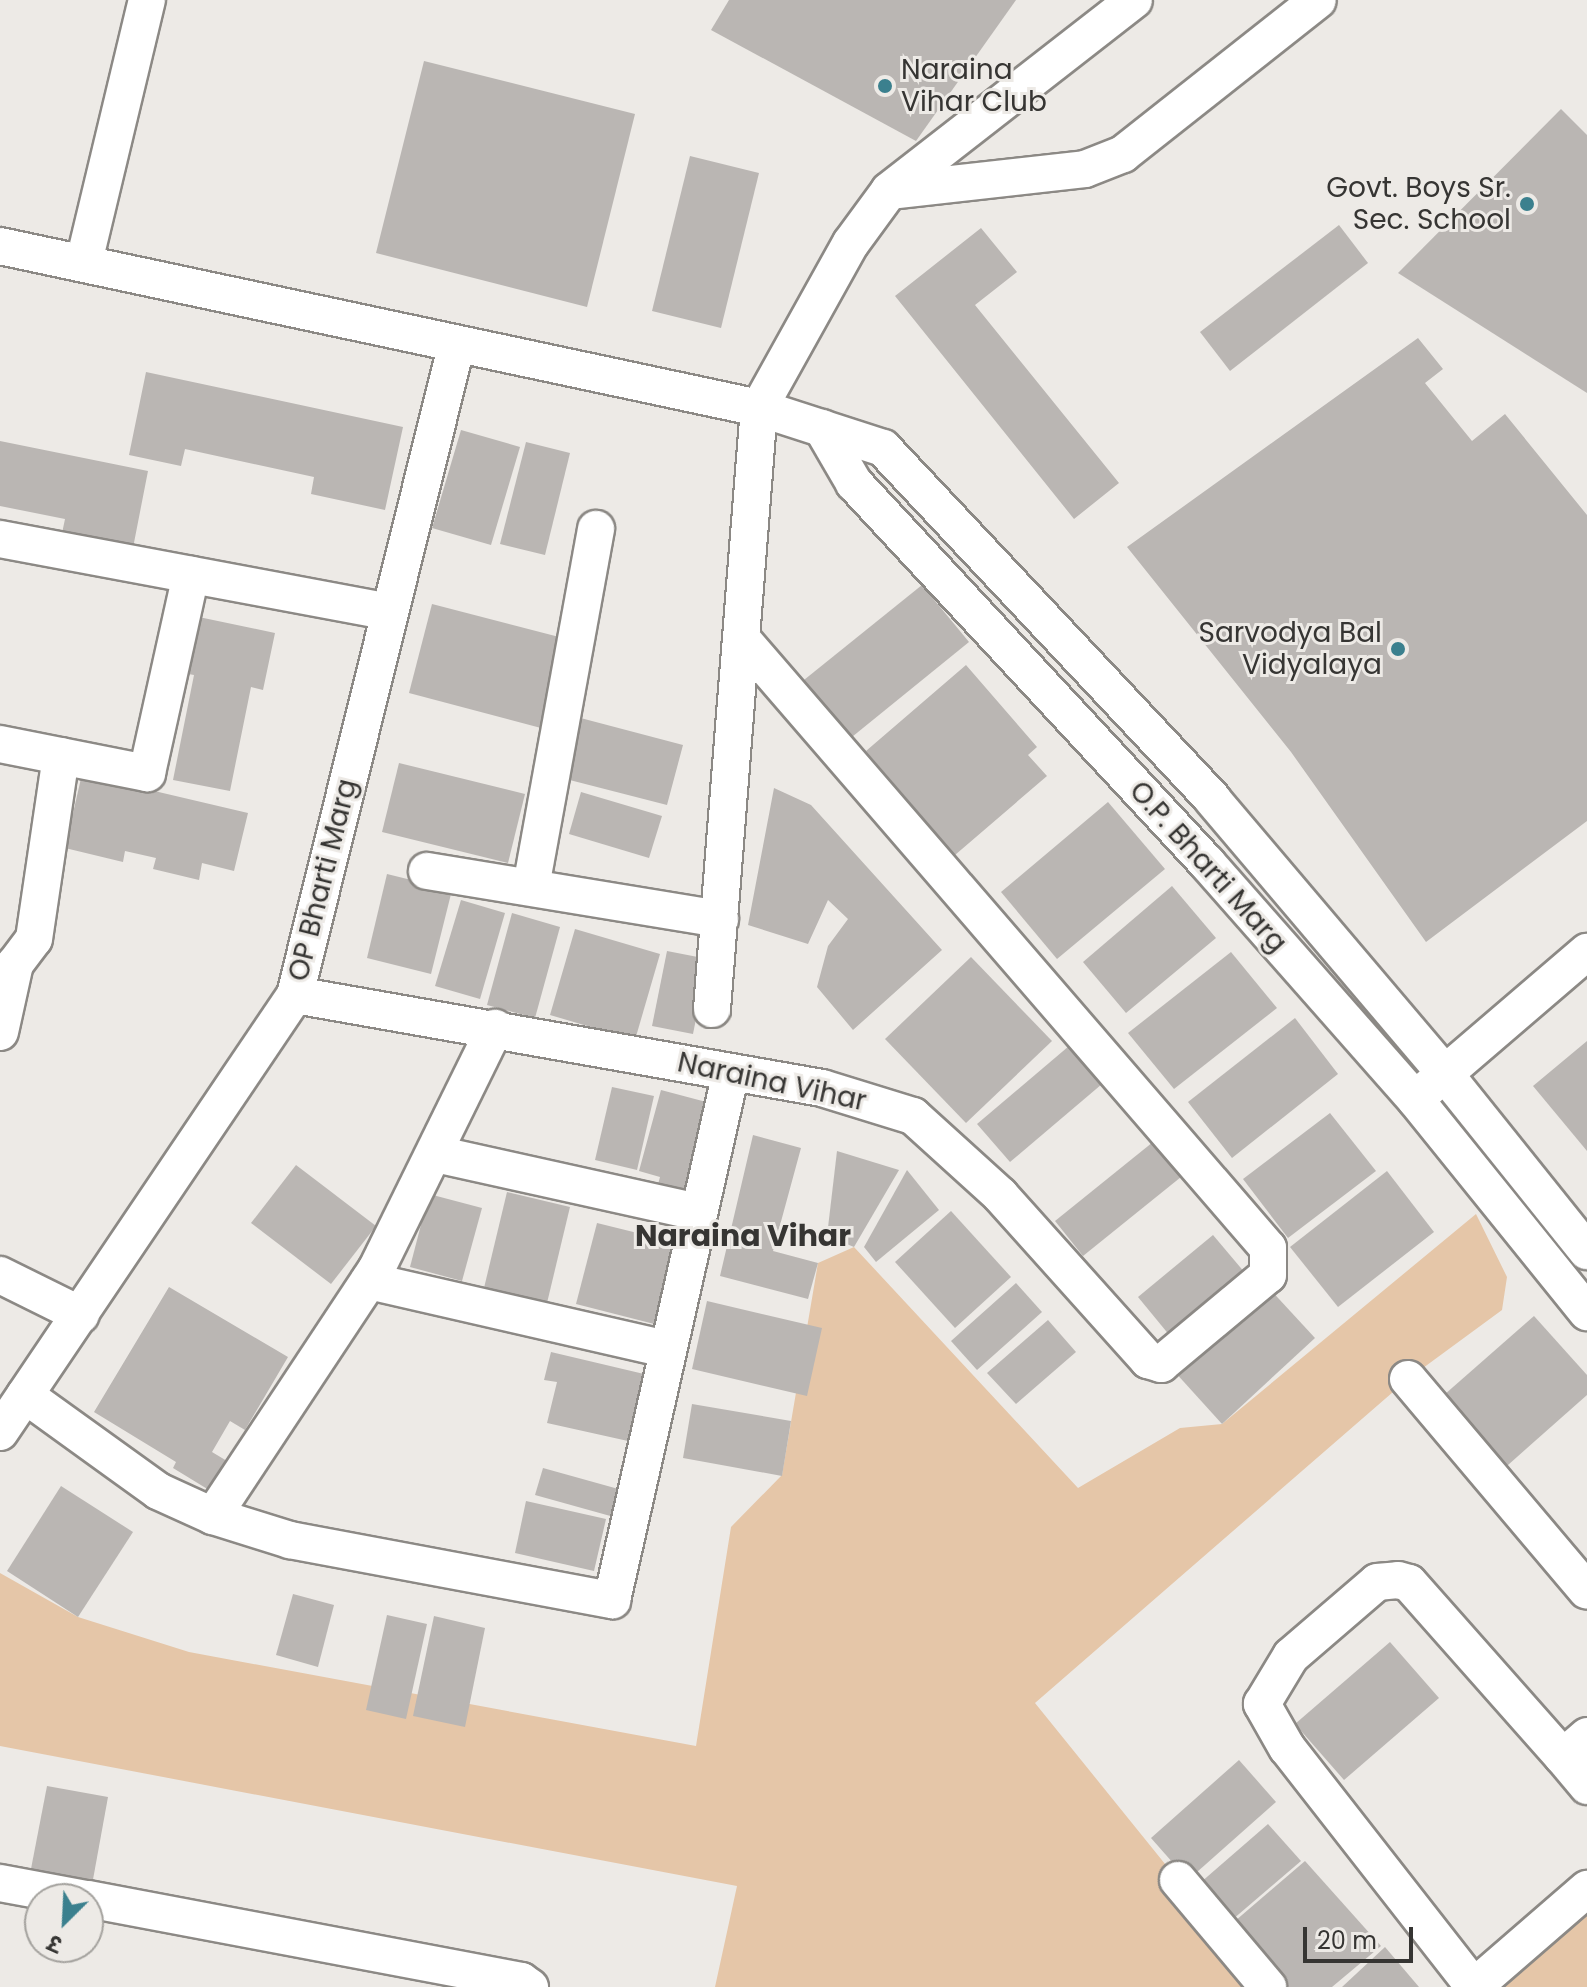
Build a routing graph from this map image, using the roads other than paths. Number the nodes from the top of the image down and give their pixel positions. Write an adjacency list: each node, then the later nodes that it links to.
1 (147, 0): 6 (street)
2 (1134, 0): 4 (street)
3 (1318, 0): 4 (street)
4 (889, 191): 8 (street)
5 (0, 246): 6 (street, O.P. Bharti Marg)
6 (84, 262): 7 (street, O.P. Bharti Marg)
7 (456, 347): 8 (street, O.P. Bharti Marg); 13 (street, OP Bharti Marg)
8 (759, 408): 9 (street, O.P. Bharti Marg); 14 (street)
9 (822, 428): 26 (street, O.P. Bharti Marg); 27 (street, O.P. Bharti Marg)
10 (596, 529): 18 (street)
11 (0, 539): 12 (street)
12 (191, 575): 13 (street); 16 (street)
13 (389, 612): 21 (street, OP Bharti Marg)
14 (741, 638): 19 (street); 25 (street, Naraina Vihar)
15 (0, 744): 16 (street)
16 (61, 756): 24 (street)
17 (427, 871): 18 (street)
18 (531, 887): 19 (street)
19 (720, 919): 22 (street)
20 (1587, 952): 26 (street)
21 (295, 995): 23 (street, Naraina Vihar); 34 (street, OP Bharti Marg)
22 (712, 1009)
23 (495, 1028): 25 (street, Naraina Vihar); 28 (street)
24 (0, 1032)
25 (731, 1072): 29 (street)
26 (1445, 1074): 27 (street); 30 (street, O.P. Bharti Marg)
27 (1415, 1099): 33 (street, O.P. Bharti Marg)
28 (436, 1154): 29 (street); 32 (street)
29 (698, 1212): 35 (street)
30 (1587, 1251)
31 (0, 1275): 34 (street)
32 (369, 1281): 35 (street); 39 (street)
33 (1587, 1312)
34 (81, 1315): 37 (street, OP Bharti Marg)
35 (665, 1349): 39 (street)
36 (1408, 1379): 40 (street)
37 (25, 1395): 38 (street, OP Bharti Marg); 39 (street)
38 (0, 1432)
39 (213, 1516)
40 (1587, 1591)
41 (1575, 1747): 42 (street); 48 (street)
42 (1587, 1786)
43 (1178, 1880): 50 (street)
44 (0, 1883): 45 (street)
45 (24, 1887)
46 (1587, 1889): 48 (street)
47 (104, 1902): 49 (street)
48 (1475, 1986)
49 (530, 1987)
50 (1268, 1987)

